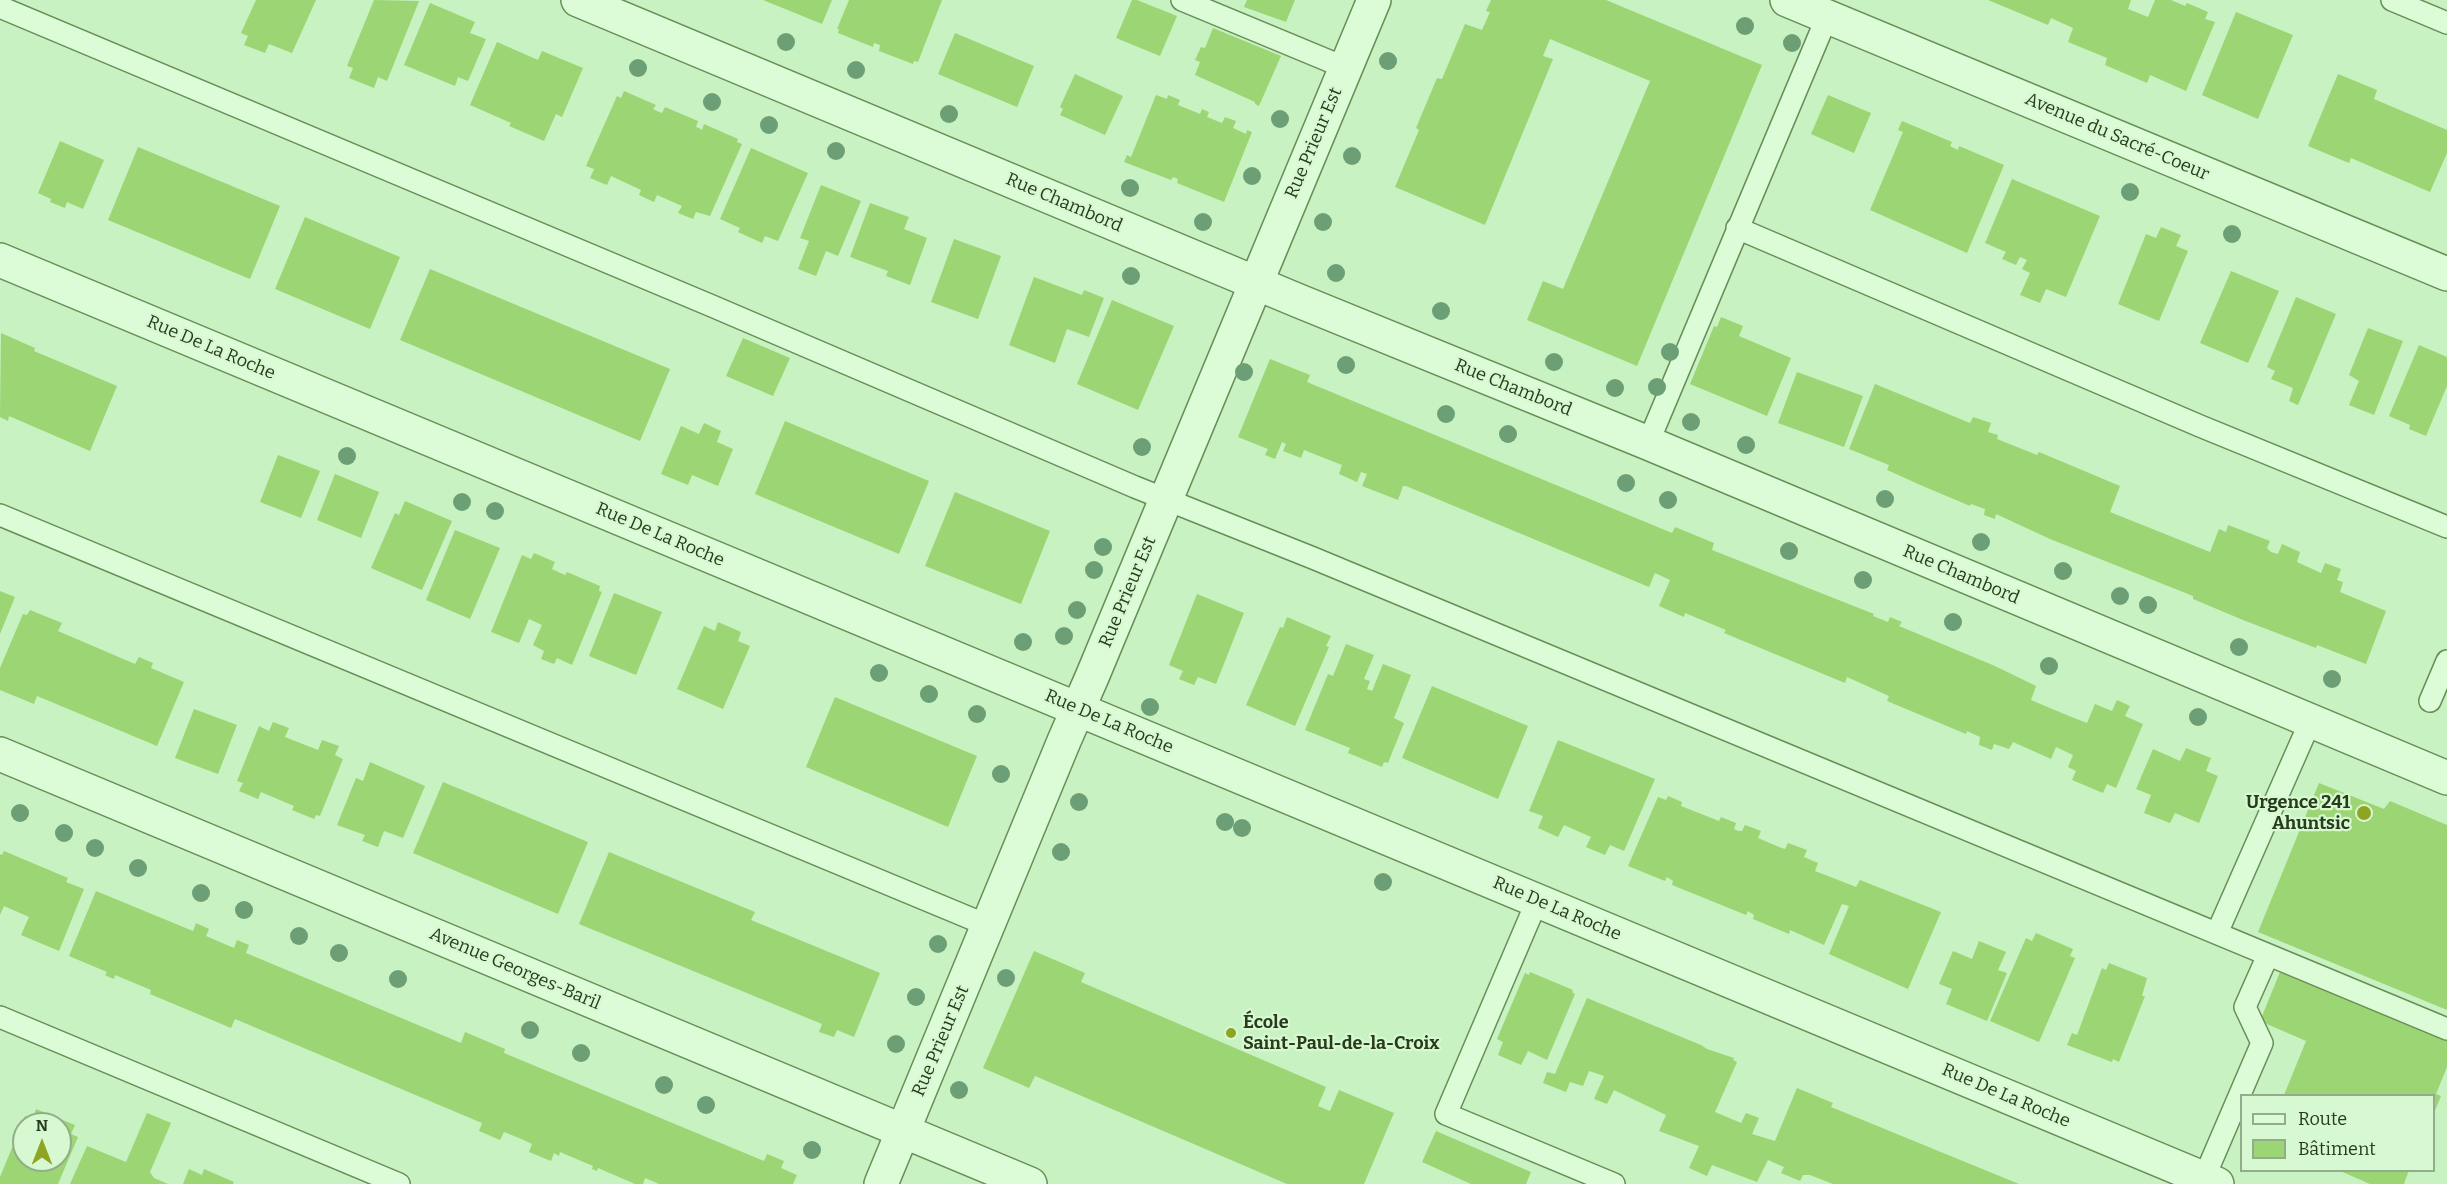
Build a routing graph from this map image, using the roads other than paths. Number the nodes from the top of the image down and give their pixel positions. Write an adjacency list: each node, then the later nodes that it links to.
1 (578, 0): 13 (street, Rue Chambord)
2 (1182, 0): 9 (lane)
3 (1374, 0): 9 (street, Rue Prieur Est)
4 (1787, 0): 7 (street, Avenue du Sacré-Coeur)
5 (2392, 0): 8 (lane)
6 (0, 7): 15 (lane)
7 (1827, 17): 10 (lane); 12 (street, Avenue du Sacré-Coeur)
8 (2447, 23)
9 (1347, 68): 13 (street, Rue Prieur Est)
10 (1737, 228): 14 (lane); 17 (lane)
11 (0, 260): 20 (street, Rue De La Roche)
12 (2447, 274)
13 (1256, 282): 14 (street, Rue Chambord); 15 (street, Rue Prieur Est)
14 (1648, 443): 21 (street, Rue Chambord)
15 (1166, 500): 20 (street, Rue Prieur Est); 26 (lane)
16 (0, 515): 25 (lane)
17 (2447, 527)
18 (2447, 661): 19 (lane)
19 (2430, 701)
20 (1078, 709): 24 (street, Rue De La Roche); 25 (street, Rue Prieur Est)
21 (2310, 722): 23 (street, Rue Chambord); 26 (lane)
22 (0, 754): 32 (street, Avenue Georges-Baril)
23 (2447, 778)
24 (1537, 901): 33 (street, Rue De La Roche); 37 (lane)
25 (989, 926): 32 (street, Rue Prieur Est)
26 (2217, 933): 27 (lane)
27 (2268, 955): 29 (lane); 30 (lane)
28 (0, 1017): 34 (lane)
29 (2447, 1029)
30 (2243, 1094)
31 (2240, 1103): 33 (lane)
32 (903, 1131): 35 (street, Rue Prieur Est); 36 (street, Avenue Georges-Baril)
33 (2211, 1181)
34 (399, 1184)
35 (881, 1184)
36 (1030, 1184)
37 (1614, 1184)

